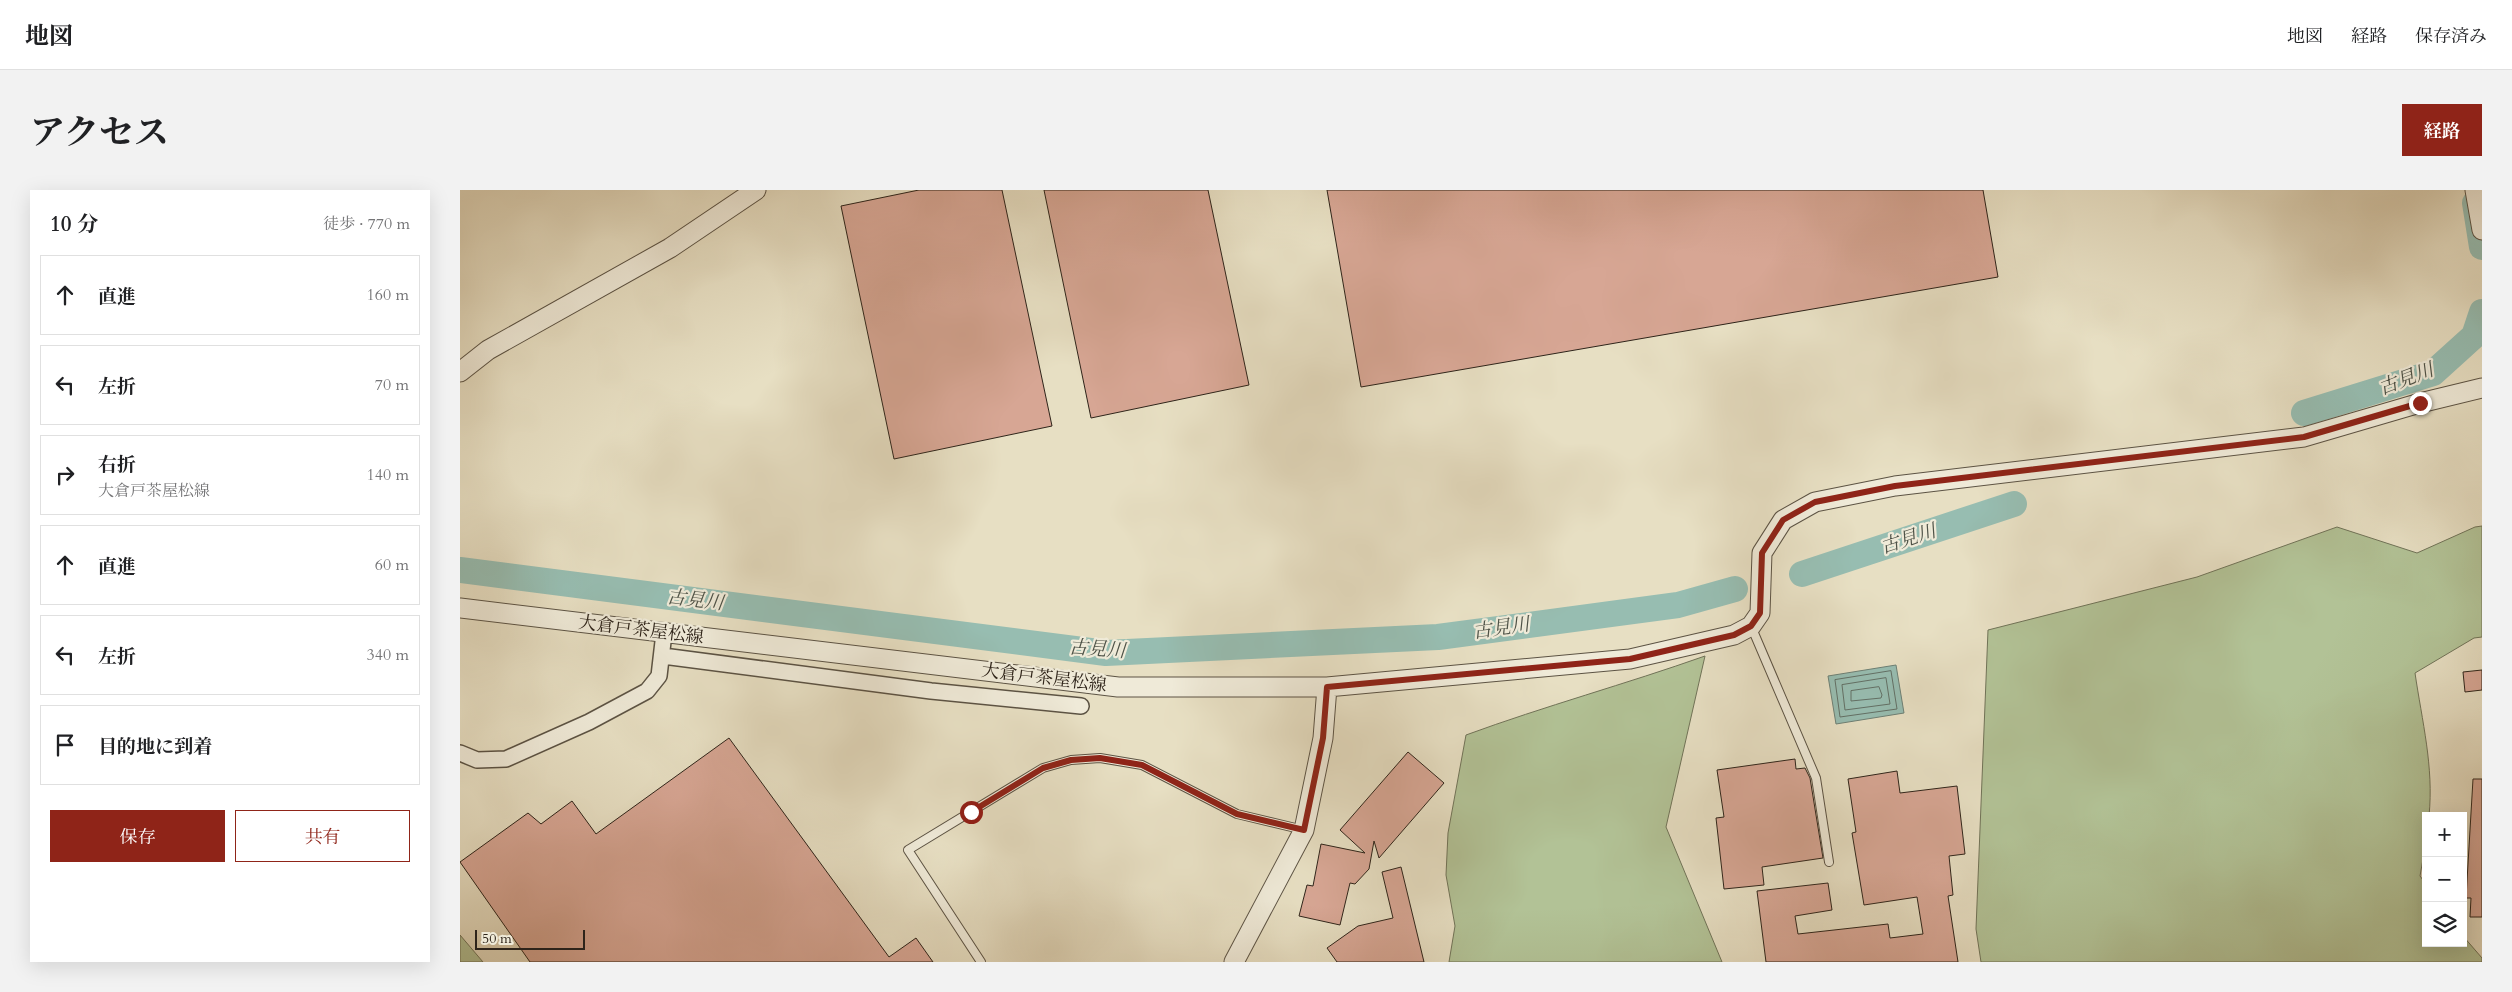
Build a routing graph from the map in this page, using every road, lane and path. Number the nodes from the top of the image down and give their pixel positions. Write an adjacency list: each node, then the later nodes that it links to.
1 (756, 190): 4 (street)
2 (2474, 190): 3 (street)
3 (2482, 230)
4 (460, 372)
5 (2482, 388): 7 (street)
6 (460, 608): 8 (street, 大倉戸茶屋松線)
7 (1751, 626): 10 (street, 大倉戸茶屋松線); 14 (lane)
8 (664, 633): 9 (street); 10 (street, 大倉戸茶屋松線)
9 (663, 656): 11 (street); 12 (street)
10 (1327, 687): 13 (street)
11 (1081, 706)
12 (460, 753)
13 (1304, 830): 15 (lane); 16 (street)
14 (1829, 862)
15 (981, 962)
16 (1234, 962)

